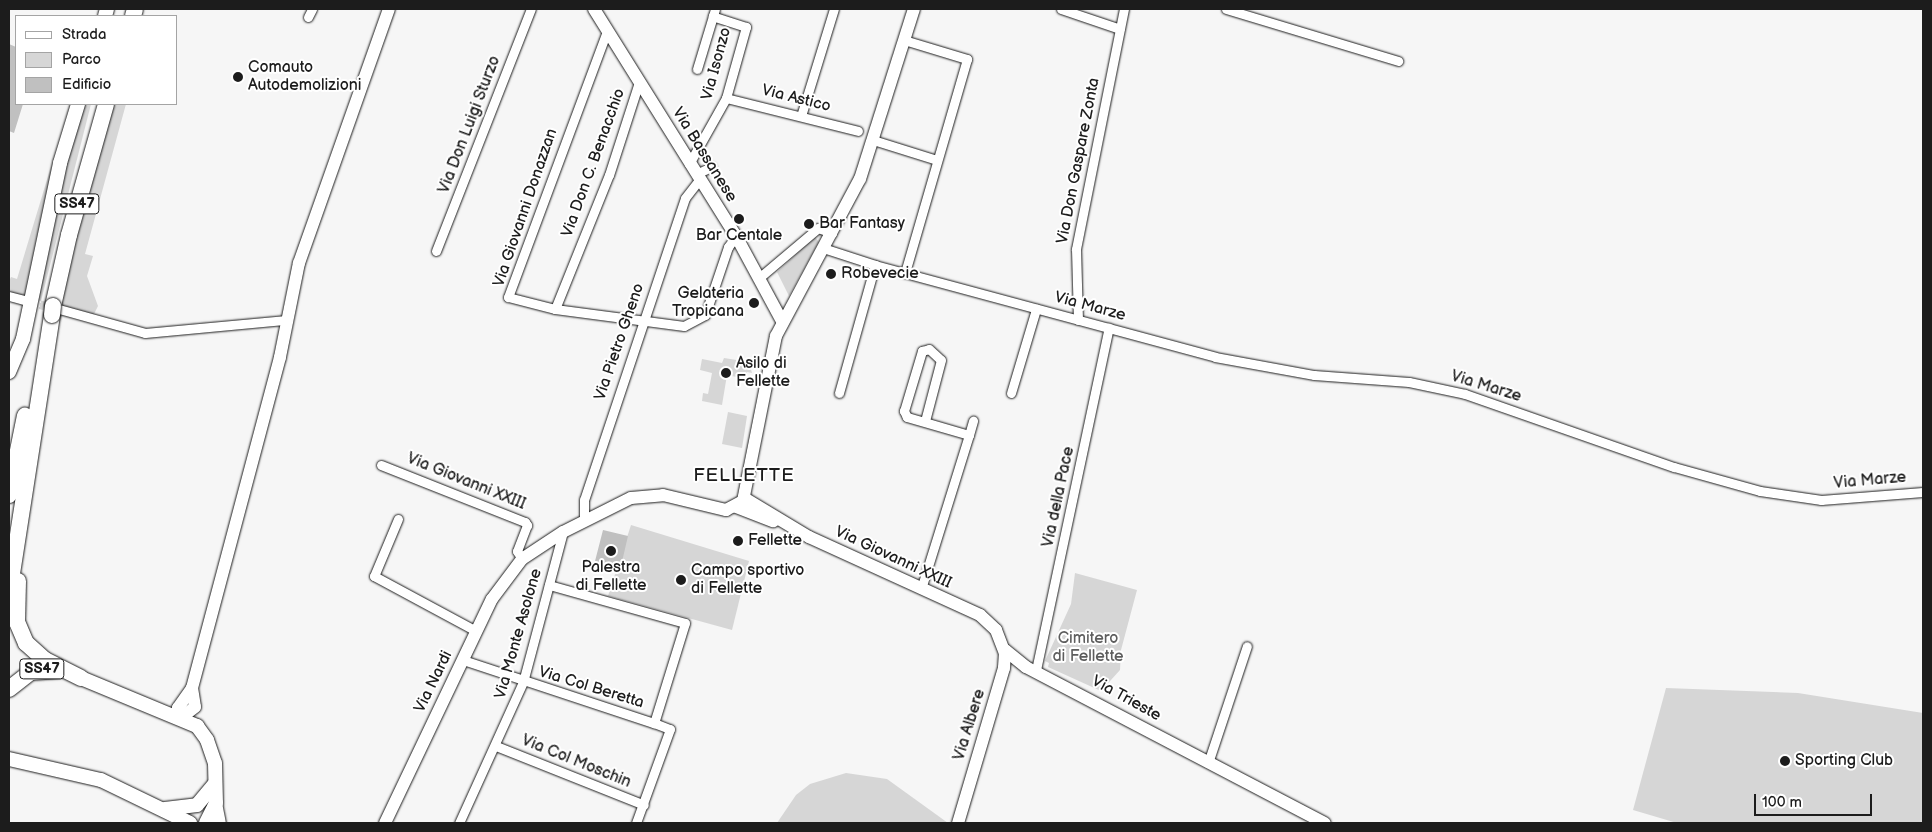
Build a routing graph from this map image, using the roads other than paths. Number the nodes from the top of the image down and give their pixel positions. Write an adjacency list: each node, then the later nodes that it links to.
1 (389, 9): 38 (street)
2 (531, 9): 29 (street, Via Don Luigi Sturzo)
3 (594, 9): 11 (street, Via Bassanese)
4 (834, 9): 20 (street)
5 (914, 9): 12 (street, Via Giovanni XXIII)
6 (1061, 9): 10 (street)
7 (1124, 9): 10 (street, Via Don Gaspare Zonta)
8 (1226, 9): 13 (street)
9 (714, 12): 14 (street, Via Isonzo); 16 (street, Via Isonzo)
10 (1120, 30): 39 (street, Via Don Gaspare Zonta)
11 (607, 31): 15 (street, Via Bassanese); 37 (street, Via Giovanni Donazzan)
12 (904, 40): 22 (street, Via Giovanni XXIII); 23 (street)
13 (1398, 61)
14 (697, 69)
15 (639, 82): 25 (street, Via Bassanese); 37 (street, Via Don C. Benacchio)
16 (726, 98): 20 (street, Via Astico); 25 (street, Via Isonzo)
17 (78, 105): 43 (main road)
18 (99, 105): 36 (highway, SS47)
19 (106, 105): 36 (highway, SS47)
20 (801, 116): 21 (street, Via Astico)
21 (858, 131)
22 (873, 140): 23 (street); 26 (street, Via Giovanni XXIII)
23 (937, 160): 31 (street)
24 (711, 167): 25 (street)
25 (695, 172): 27 (street, Via Bassanese); 40 (street, Via Pietro Gheno)
26 (832, 233): 28 (street, Via Giovanni XXIII); 32 (street)
27 (736, 236): 32 (street, Via Bassanese); 40 (street, Via Giovanni Donazzan)
28 (823, 248): 30 (street, Via Marze); 41 (street, Via Giovanni XXIII)
29 (436, 251)
30 (875, 265): 31 (street, Via Marze); 44 (street)
31 (905, 273): 35 (street, Via Marze)
32 (760, 277): 41 (street, Via Bassanese)
33 (9, 296): 34 (street)
34 (24, 300)
35 (1036, 308): 39 (street, Via Marze); 45 (street, Via Marze)
36 (51, 309): 38 (street); 46 (highway, SS47); 50 (highway, SS47)
37 (554, 309): 40 (street, Via Giovanni Donazzan)
38 (286, 320): 76 (street)
39 (1078, 320): 42 (street, Via Marze)
40 (643, 321): 58 (street, Via Pietro Gheno)
41 (782, 321): 52 (street, Via Giovanni XXIII)
42 (1109, 328): 53 (street, Via Marze); 72 (street, Via della Pace)
43 (9, 372)
44 (839, 392)
45 (1010, 393)
46 (25, 416): 54 (highway); 60 (highway, SS47)
47 (925, 421): 47 (street); 49 (street)
48 (973, 422): 49 (street)
49 (969, 435): 64 (street)
50 (28, 455): 65 (highway, SS47); 73 (highway)
51 (381, 465): 62 (street, Via Giovanni XXIII)
52 (750, 472): 55 (street, Via Giovanni XXIII); 56 (street, Via Giovanni XXIII)
53 (1923, 492)
54 (9, 495)
55 (740, 503): 56 (street, Via Giovanni XXIII); 58 (street); 59 (street)
56 (769, 514): 59 (street, Via Giovanni XXIII)
57 (398, 519): 66 (street)
58 (584, 521): 61 (street)
59 (781, 524): 64 (street, Via Giovanni XXIII)
60 (9, 528)
61 (563, 532): 62 (street); 63 (street, Via Monte Asolone)
62 (522, 559): 66 (street, Via Nardi)
63 (548, 585): 74 (street, Via Monte Asolone); 77 (street)
64 (921, 588): 67 (street, Via Giovanni XXIII)
65 (9, 593)
66 (476, 631): 70 (street, Via Nardi)
67 (999, 635): 69 (street, Via Albere)
68 (1247, 646): 80 (street)
69 (1005, 650): 71 (street, Via Albere); 72 (street, Via Trieste)
70 (463, 660): 74 (street, Via Col Beretta); 90 (street, Via Nardi)
71 (1004, 668): 72 (street); 93 (street, Via Albere)
72 (1031, 668): 80 (street, Via Trieste)
73 (82, 678): 75 (highway, SS47); 76 (main road)
74 (523, 682): 77 (street, Via Col Beretta); 78 (street, Via Monte Asolone)
75 (9, 689)
76 (182, 717): 81 (main road)
77 (654, 723): 83 (street)
78 (496, 746): 83 (street, Via Col Moschin); 91 (street, Via Monte Asolone)
79 (9, 759): 84 (main road)
80 (1208, 763): 94 (street, Via Trieste)
81 (214, 785): 82 (main road); 84 (main road); 87 (main road)
82 (216, 803): 88 (main road); 89 (street)
83 (644, 805): 92 (street)
84 (163, 809): 85 (main road)
85 (176, 820): 86 (main road)
86 (190, 823)
87 (199, 823)
88 (206, 823)
89 (220, 823)
90 (385, 823)
91 (459, 823)
92 (636, 823)
93 (958, 823)
94 (1325, 823)

